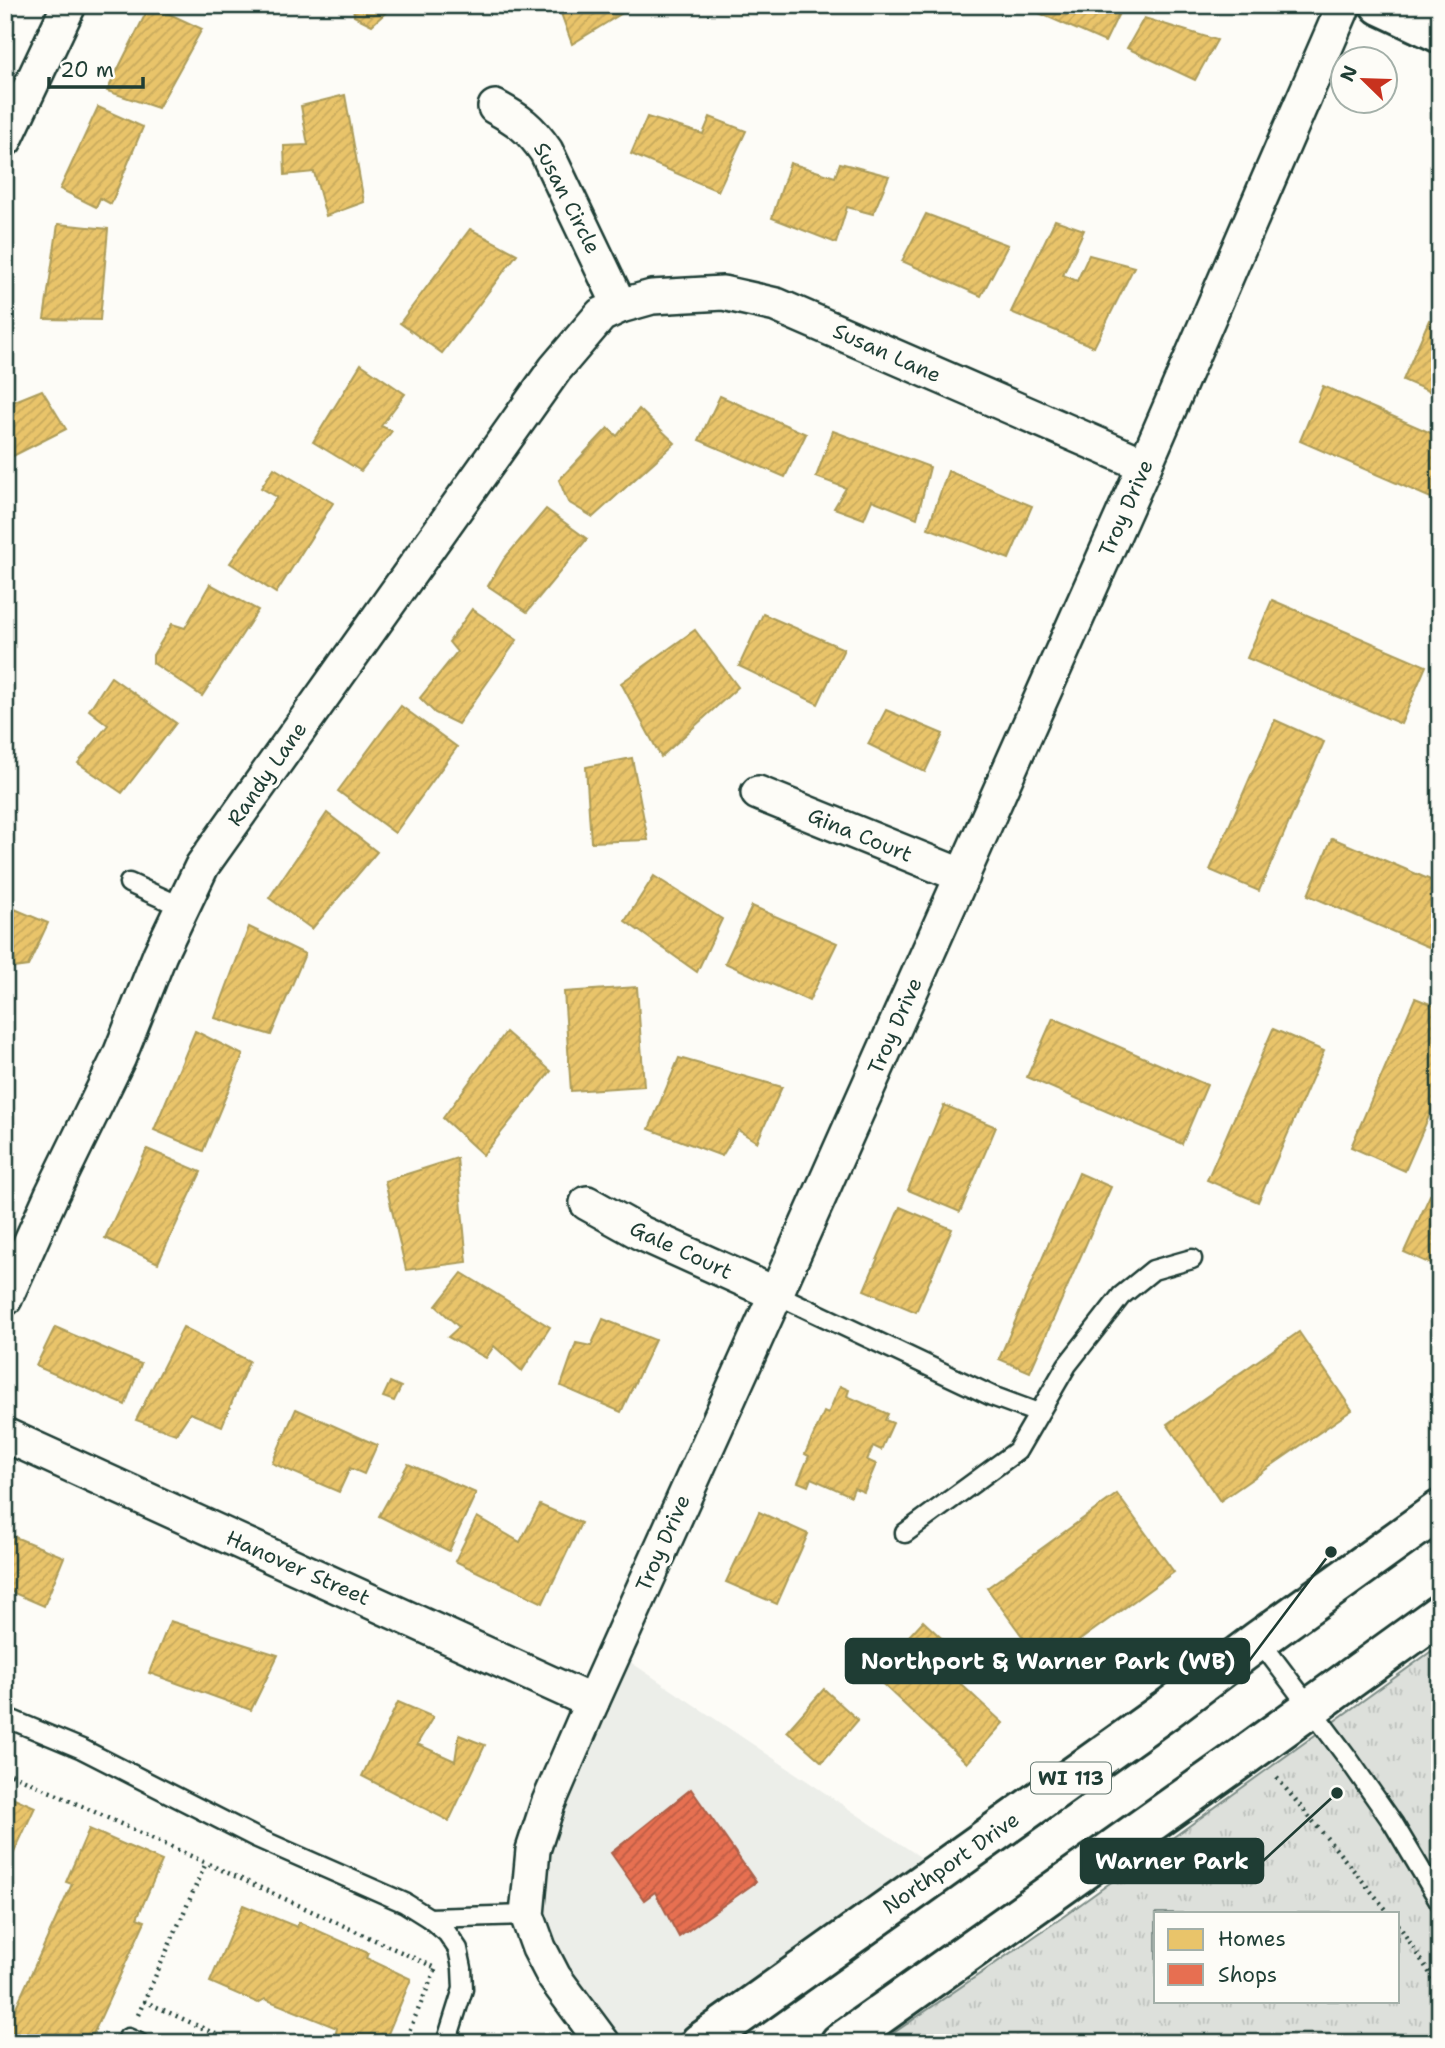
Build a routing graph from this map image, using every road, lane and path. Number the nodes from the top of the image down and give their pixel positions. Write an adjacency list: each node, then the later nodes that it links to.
1 (69, 5): 6 (street)
2 (1344, 5): 8 (street, Troy Drive)
3 (1380, 5): 4 (main road)
4 (1440, 33)
5 (495, 107): 7 (street, Susan Circle)
6 (5, 140)
7 (620, 306): 8 (street, Susan Lane); 12 (street, Randy Lane)
8 (1145, 465): 10 (street, Troy Drive)
9 (758, 793): 10 (street, Gina Court)
10 (963, 876): 15 (street, Troy Drive)
11 (129, 883): 12 (lane)
12 (183, 907): 16 (street, Randy Lane)
13 (587, 1203): 15 (street, Gale Court)
14 (1192, 1259): 17 (lane)
15 (776, 1294): 17 (lane); 23 (street, Troy Drive)
16 (5, 1299)
17 (1038, 1413): 20 (lane)
18 (5, 1435): 23 (street, Hanover Street)
19 (1440, 1510): 22 (main road, Northport Drive / WI 113)
20 (905, 1533)
21 (1440, 1614): 24 (main road)
22 (1259, 1640): 24 (lane); 39 (main road, Northport Drive / WI 113)
23 (592, 1702): 31 (street, Troy Drive)
24 (1310, 1708): 29 (lane); 40 (main road)
25 (5, 1717): 32 (lane)
26 (5, 1772): 28 (path)
27 (1277, 1778): 30 (path)
28 (206, 1863): 35 (path); 36 (path)
29 (1440, 1902)
30 (1388, 1912)
31 (527, 1915): 32 (lane); 38 (street, Troy Drive)
32 (429, 1919): 37 (lane)
33 (1400, 1927): 34 (path)
34 (1440, 1989)
35 (235, 2043)
36 (404, 2043)
37 (446, 2043)
38 (603, 2043)
39 (700, 2043)
40 (840, 2043)

